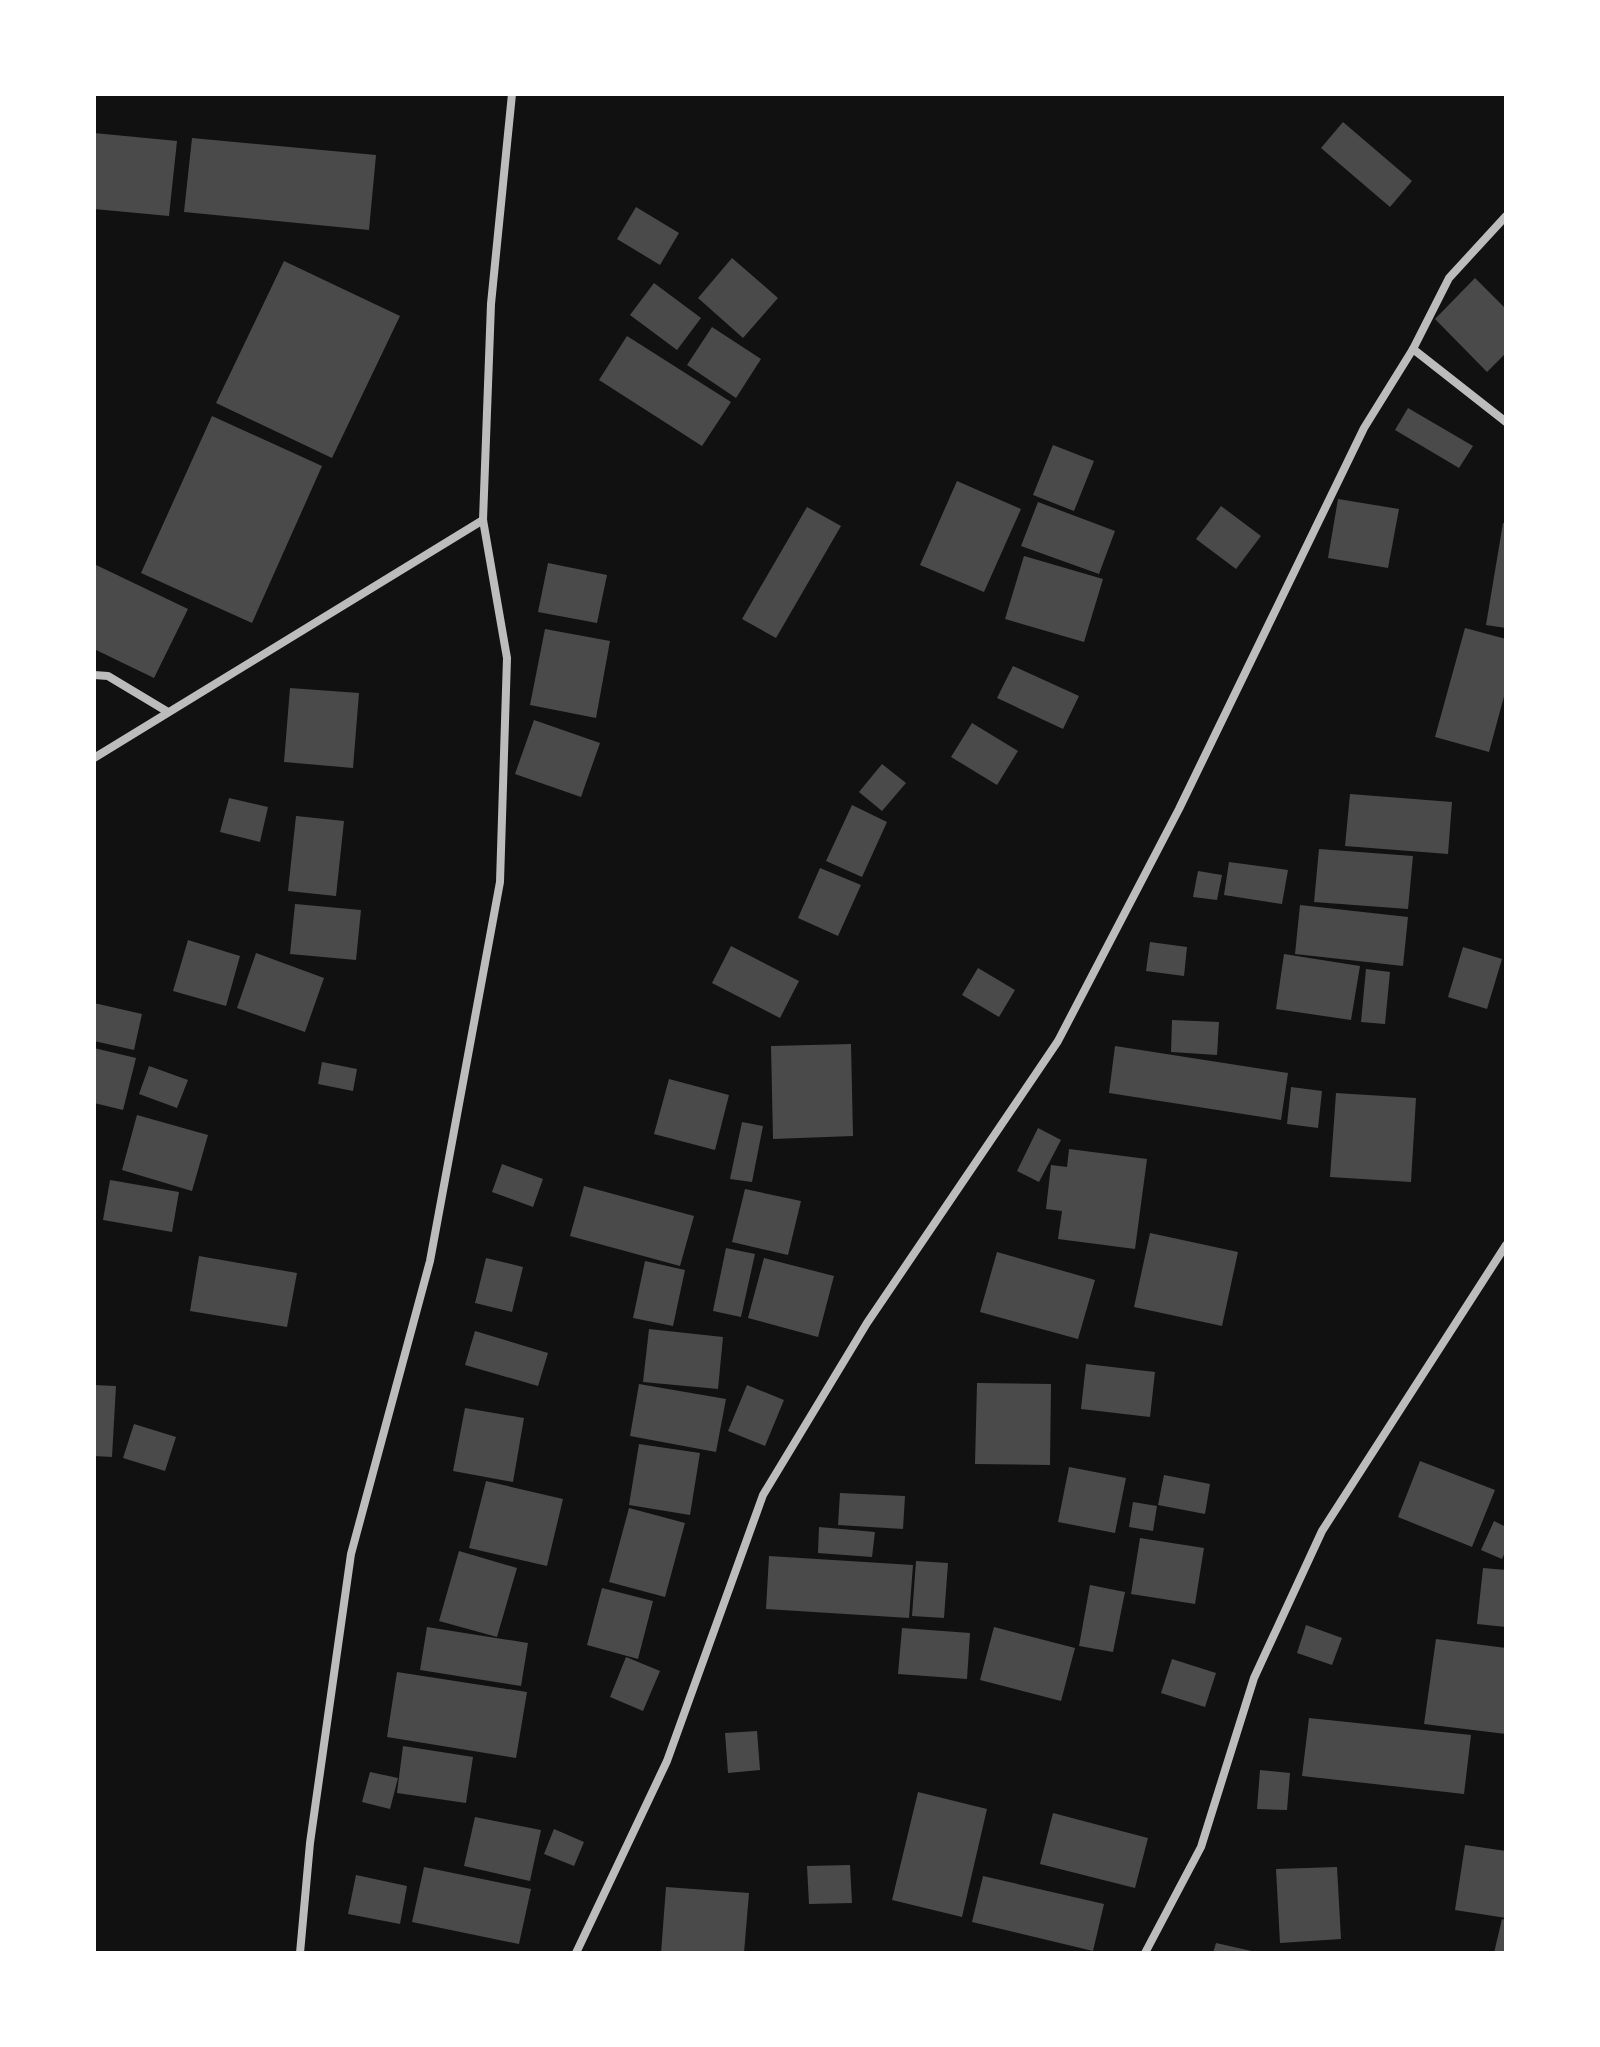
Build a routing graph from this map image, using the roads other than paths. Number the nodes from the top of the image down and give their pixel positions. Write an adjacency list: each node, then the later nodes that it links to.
1 (512, 94): 5 (street)
2 (1506, 216): 3 (street)
3 (1413, 349): 4 (street); 11 (street)
4 (1506, 422)
5 (483, 520): 7 (street); 10 (street)
6 (94, 675): 7 (street)
7 (168, 712): 8 (street)
8 (94, 758)
9 (1506, 1245): 12 (street)
10 (300, 1953)
11 (576, 1953)
12 (1145, 1953)

